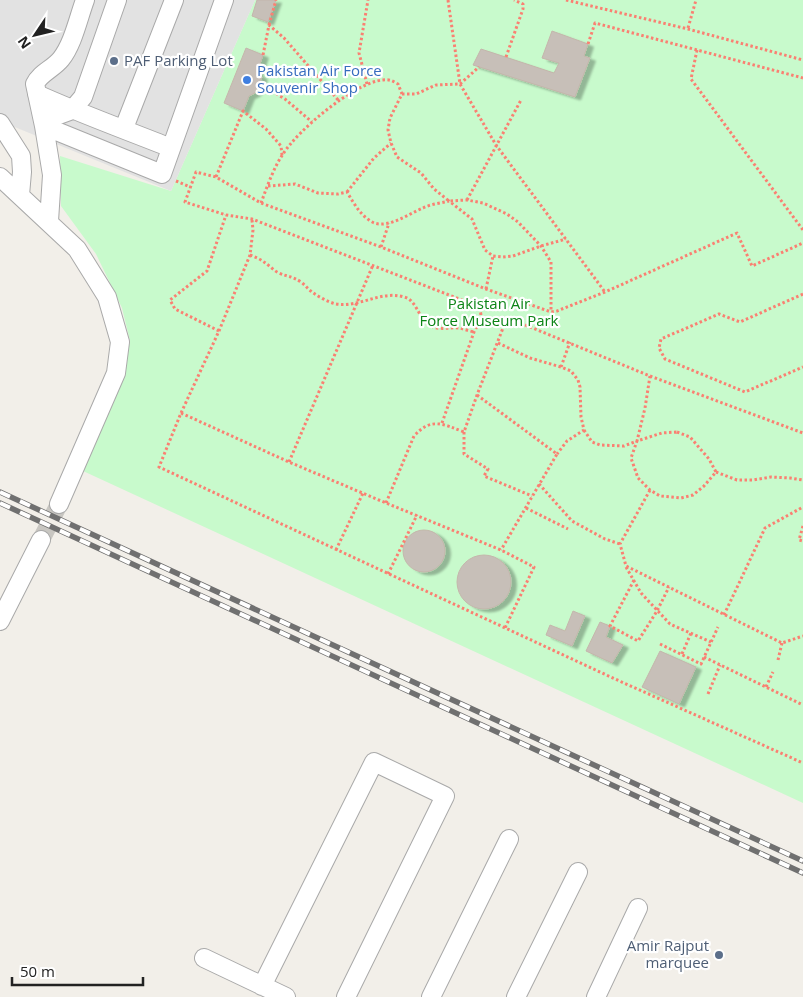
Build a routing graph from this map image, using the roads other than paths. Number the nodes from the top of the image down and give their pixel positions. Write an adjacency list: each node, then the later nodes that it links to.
1 (85, 0): 5 (street)
2 (117, 0): 6 (street)
3 (174, 0): 9 (street)
4 (224, 0): 10 (street)
5 (36, 94): 6 (street); 8 (street)
6 (72, 110): 8 (street); 9 (street)
7 (0, 123): 12 (street)
8 (44, 126): 10 (street); 13 (street)
9 (124, 128): 10 (street)
10 (171, 148)
11 (0, 177): 12 (street)
12 (20, 194): 13 (street)
13 (49, 221): 14 (street)
14 (59, 504)
15 (41, 540): 16 (street)
16 (0, 621)
17 (508, 839): 24 (street)
18 (578, 872): 25 (street)
19 (638, 908): 26 (street)
20 (204, 958): 21 (street)
21 (262, 986): 22 (street); 23 (street)
22 (286, 997)
23 (346, 997)
24 (431, 997)
25 (516, 997)
26 (596, 997)

